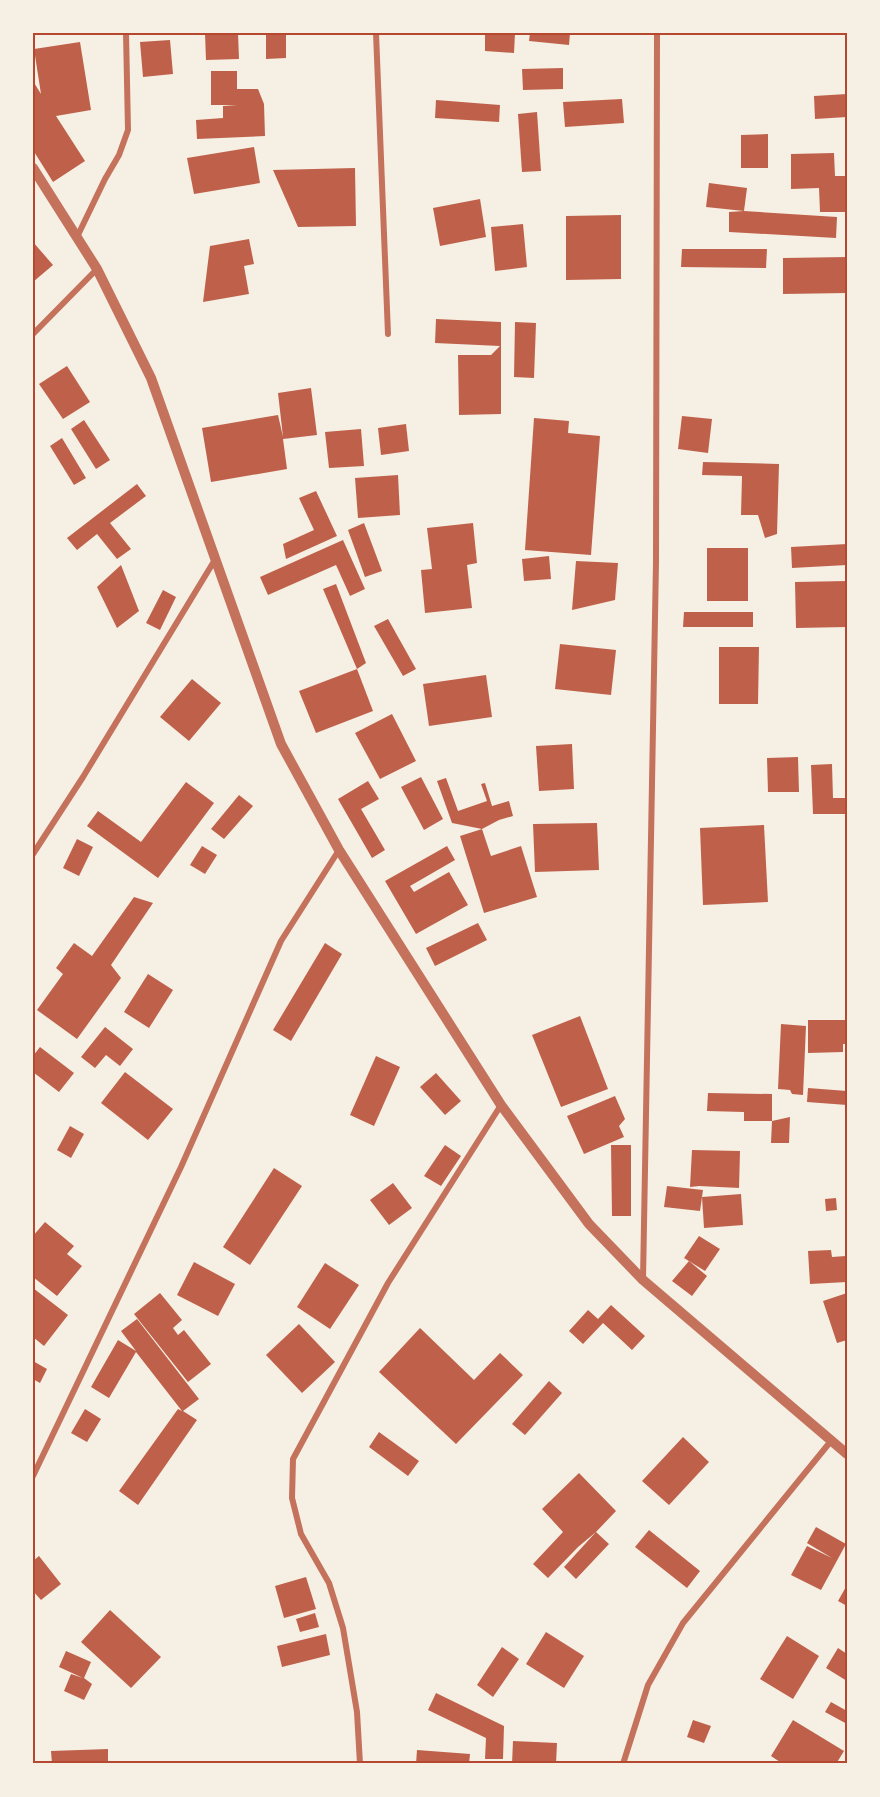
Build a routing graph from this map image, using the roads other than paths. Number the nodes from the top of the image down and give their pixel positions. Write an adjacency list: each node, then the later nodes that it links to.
1 (126, 33): 5 (street)
2 (376, 33): 7 (street)
3 (657, 33): 13 (street)
4 (33, 168): 5 (street)
5 (76, 237): 6 (street)
6 (97, 269): 8 (street); 9 (street)
7 (388, 333)
8 (33, 334)
9 (216, 557): 10 (street); 11 (street)
10 (339, 849): 12 (street); 16 (street)
11 (33, 854)
12 (501, 1105): 13 (street); 17 (street)
13 (643, 1280): 14 (street)
14 (831, 1441): 15 (street); 18 (street)
15 (847, 1454)
16 (33, 1476)
17 (360, 1764)
18 (623, 1764)

